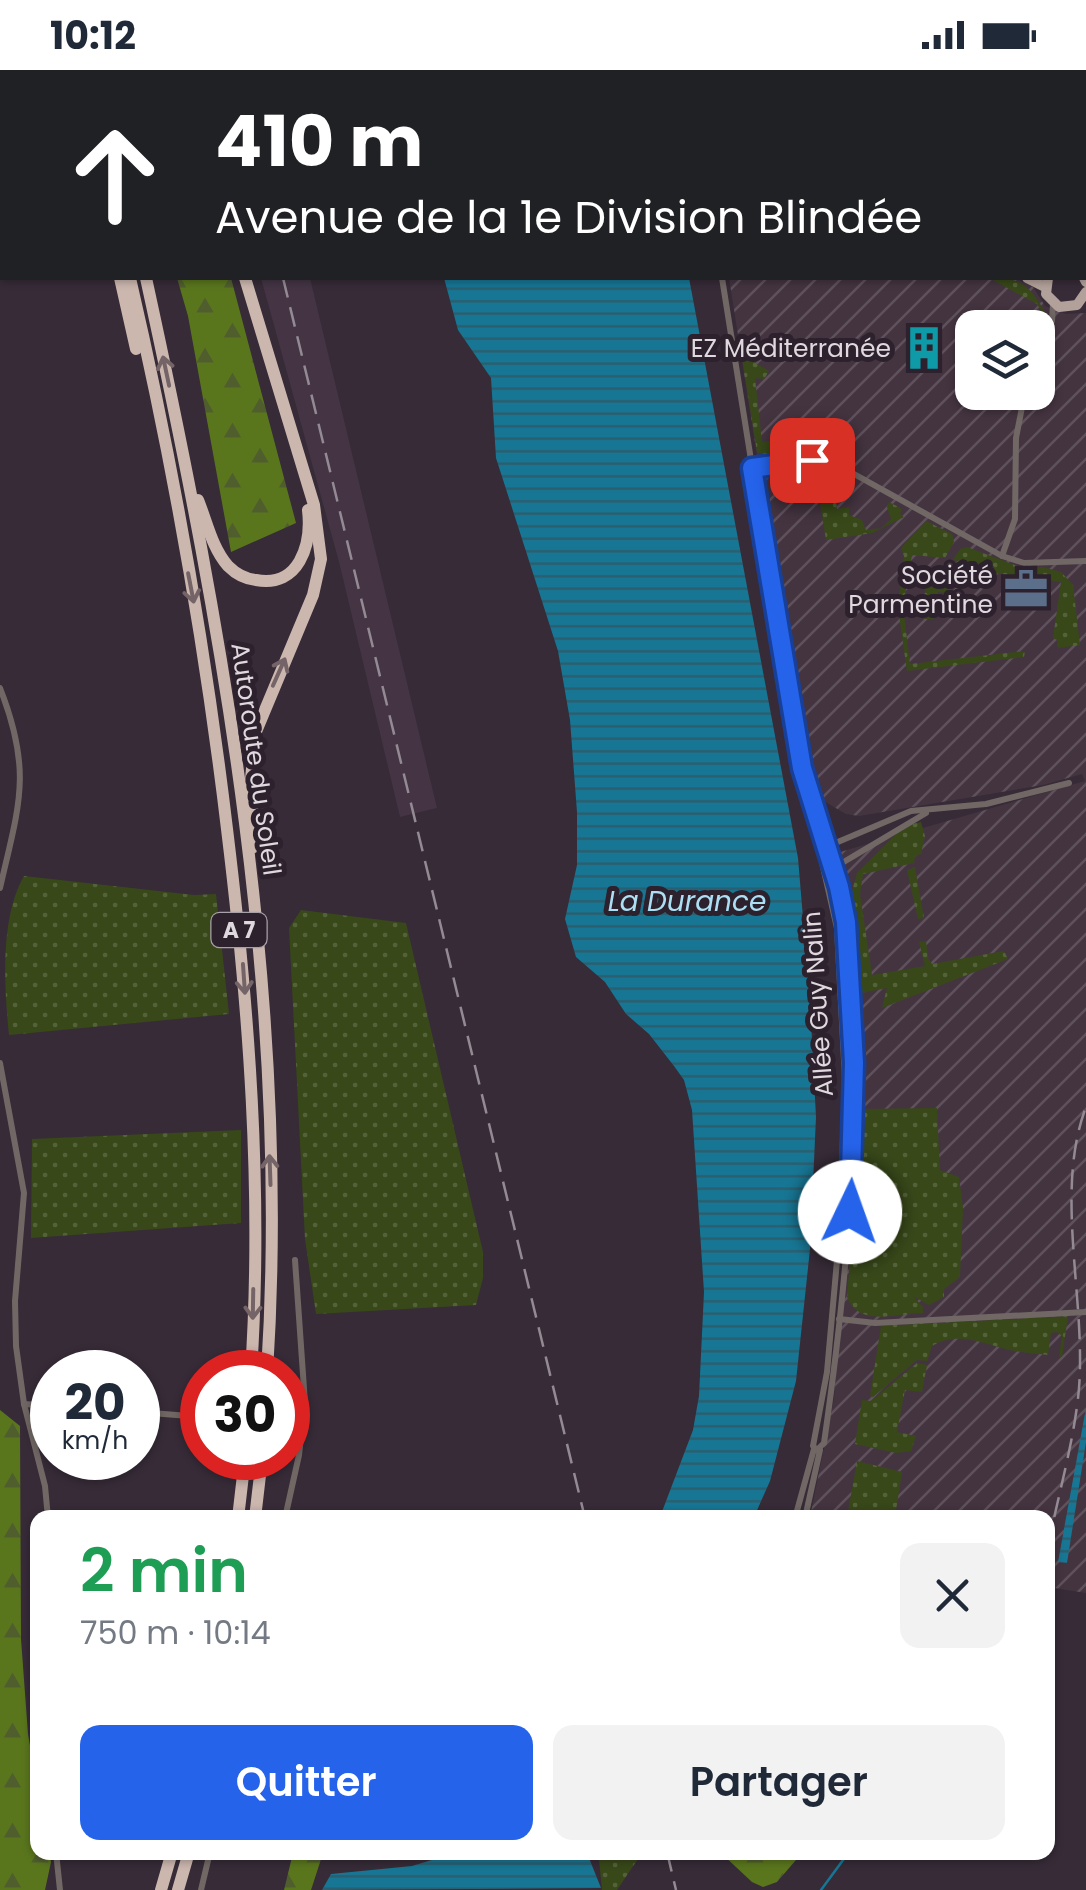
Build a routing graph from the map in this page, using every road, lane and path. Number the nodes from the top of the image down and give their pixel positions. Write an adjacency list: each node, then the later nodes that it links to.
1 (120, 280): 13 (highway)
2 (130, 280): 13 (highway, Autoroute du Soleil / A 7)
3 (146, 280): 11 (highway, Autoroute du Soleil / A 7, one-way to 3)
4 (243, 280): 11 (highway)
5 (243, 280): 28 (highway, one-way to 5)
6 (722, 280): 12 (street)
7 (1046, 282): 9 (main road)
8 (1086, 292): 9 (main road)
9 (1070, 306)
10 (1021, 410): 14 (street)
11 (185, 465): 28 (highway, Autoroute du Soleil / A 7)
12 (752, 468): 14 (street); 17 (street)
13 (173, 492): 33 (highway, Autoroute du Soleil / A 7, one-way to 33)
14 (1002, 556): 15 (street)
15 (1086, 562)
16 (0, 688): 23 (street)
17 (802, 768): 20 (street, Allée Guy Nalin); 22 (street, Allée Guy Nalin)
18 (1069, 784): 19 (street)
19 (927, 812): 21 (street); 25 (street)
20 (823, 832): 21 (street); 22 (street, Allée Guy Nalin)
21 (836, 841): 22 (street)
22 (824, 851): 24 (street); 24 (street, Allée Guy Nalin); 32 (street, Allée Guy Nalin)
23 (3, 860): 27 (street)
24 (832, 862): 25 (street); 26 (street, Allée Guy Nalin)
25 (842, 863): 26 (street)
26 (837, 880): 32 (street, Allée Guy Nalin)
27 (0, 888)
28 (258, 939): 34 (highway, Autoroute du Soleil / A 7, one-way to 28)
29 (0, 1063): 36 (street)
30 (294, 1260): 35 (street)
31 (1086, 1312): 32 (street)
32 (837, 1319): 38 (street, Allée Guy Nalin)
33 (251, 1350)
34 (268, 1350)
35 (299, 1350)
36 (24, 1404): 37 (street); 42 (street)
37 (30, 1404)
38 (817, 1449): 46 (street, Allée Guy Nalin); 47 (street, Allée Guy Nalin)
39 (242, 1480): 43 (highway)
40 (259, 1480): 44 (highway)
41 (292, 1480): 45 (street)
42 (47, 1510)
43 (239, 1510)
44 (256, 1510)
45 (286, 1510)
46 (798, 1510)
47 (806, 1510)
48 (57, 1860): 52 (street)
49 (170, 1860): 53 (highway)
50 (187, 1860): 54 (highway)
51 (208, 1860): 55 (street)
52 (60, 1890)
53 (161, 1890)
54 (178, 1890)
55 (201, 1890)

